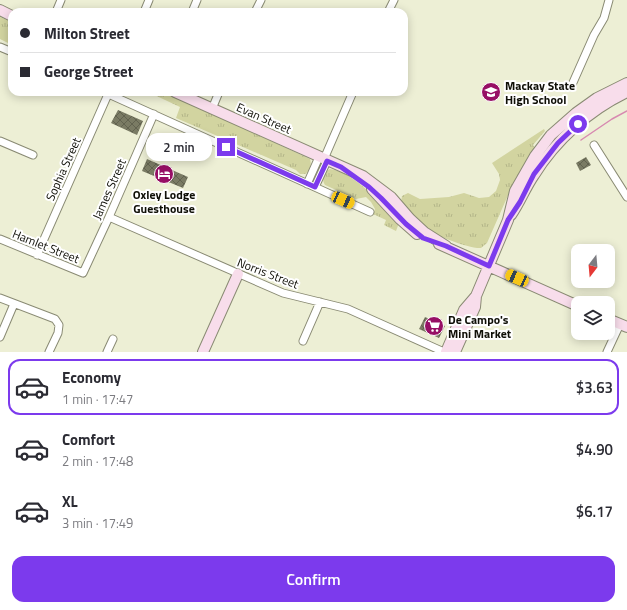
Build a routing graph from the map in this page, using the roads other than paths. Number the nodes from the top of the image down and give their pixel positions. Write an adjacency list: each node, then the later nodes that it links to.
1 (609, 0): 3 (street)
2 (627, 83): 12 (street)
3 (571, 87)
4 (627, 92): 12 (street)
5 (106, 96): 23 (street, Sophia Street)
6 (114, 96): 11 (street)
7 (184, 96): 10 (street, Evan Street)
8 (217, 96): 10 (street)
9 (351, 96): 16 (street)
10 (212, 109): 16 (street, Evan Street)
11 (154, 114): 17 (street); 21 (street, James Street)
12 (566, 129): 24 (street)
13 (0, 141): 15 (street)
14 (594, 145): 19 (street)
15 (33, 155)
16 (323, 159): 17 (street); 18 (street); 24 (street, Evan Street)
17 (307, 184): 18 (street)
18 (315, 187): 20 (street)
19 (627, 197)
20 (370, 212)
21 (109, 217): 25 (street, James Street); 26 (street, Norris Street)
22 (0, 239): 23 (street, Hamlet Street)
23 (37, 255): 25 (street, Hamlet Street)
24 (489, 266): 27 (street); 30 (street, Evan Street)
25 (83, 273)
26 (238, 274): 29 (street, Norris Street); 38 (street)
27 (476, 296): 39 (street); 40 (street)
28 (0, 298): 31 (street)
29 (320, 302): 35 (street); 39 (street, Norris Street)
30 (571, 303)
31 (14, 304): 33 (street); 36 (street)
32 (623, 326): 41 (street)
33 (0, 337)
34 (112, 339): 37 (street)
35 (303, 340)
36 (49, 352)
37 (107, 352)
38 (203, 352)
39 (445, 352)
40 (455, 352)
41 (608, 352)

